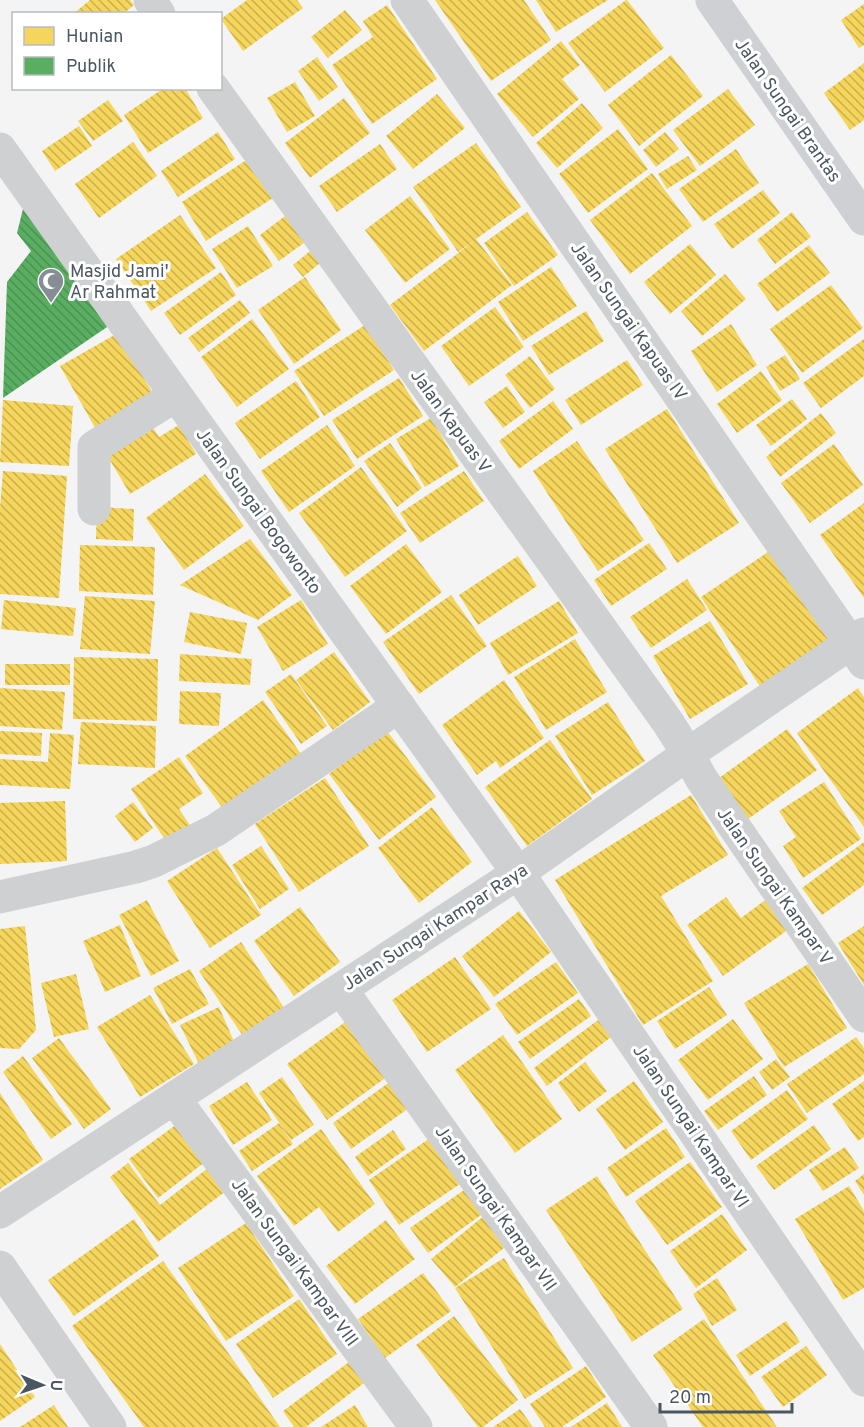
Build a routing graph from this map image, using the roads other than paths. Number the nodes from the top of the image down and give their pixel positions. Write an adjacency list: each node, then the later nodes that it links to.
1 (407, 0): 8 (street, Jalan Sungai Kapuas IV)
2 (712, 0): 5 (street, Jalan Sungai Brantas)
3 (214, 90): 10 (street, Jalan Kapuas V)
4 (0, 149): 6 (street, Jalan Sungai Bogowonto)
5 (864, 219)
6 (176, 395): 7 (street); 9 (street, Jalan Sungai Bogowonto)
7 (94, 509)
8 (860, 646): 10 (street, Jalan Sungai Kampar Raya)
9 (399, 706): 11 (street, Jalan Sungai Bogowonto); 12 (street)
10 (688, 754): 11 (street, Jalan Sungai Kampar Raya); 14 (street, Jalan Sungai Kampar V)
11 (518, 873): 13 (street, Jalan Sungai Kampar Raya); 18 (street, Jalan Sungai Kampar VI)
12 (0, 897)
13 (341, 989): 15 (street, Jalan Sungai Kampar Raya); 21 (street, Jalan Sungai Kampar VII)
14 (864, 1016)
15 (174, 1098): 16 (street, Jalan Sungai Kampar Raya); 20 (street, Jalan Sungai Kampar VIII)
16 (0, 1212)
17 (0, 1267): 19 (street)
18 (864, 1380)
19 (110, 1427)
20 (416, 1427)
21 (651, 1427)

